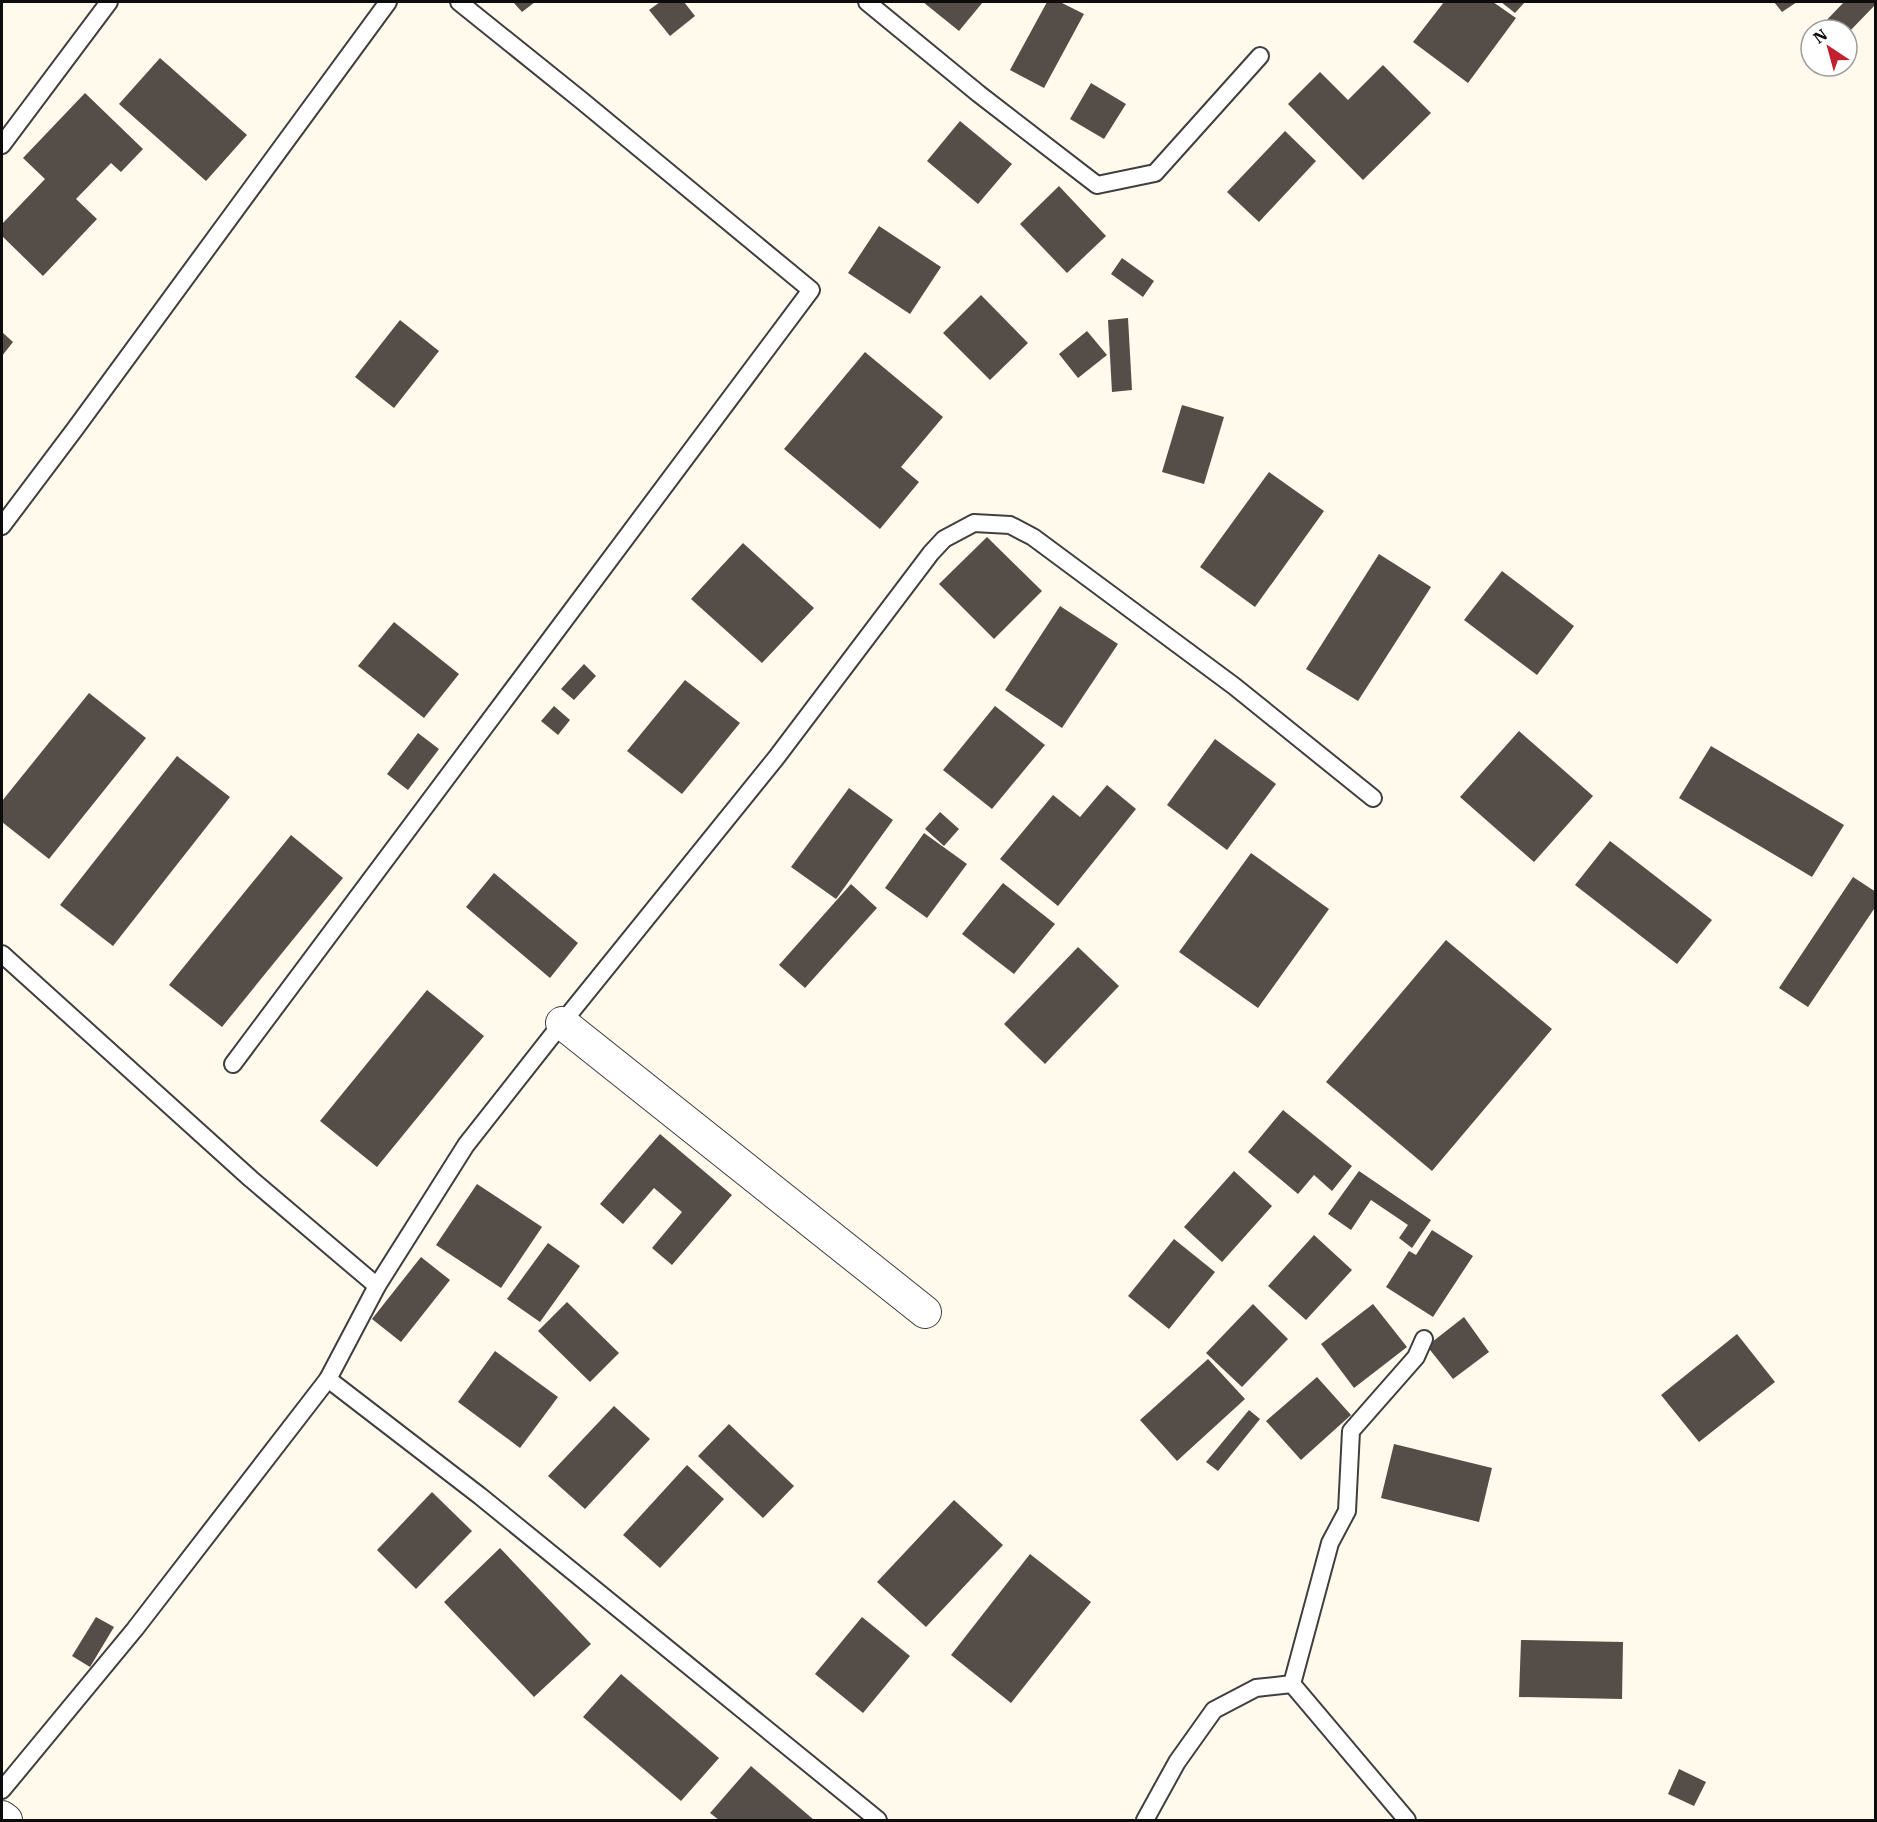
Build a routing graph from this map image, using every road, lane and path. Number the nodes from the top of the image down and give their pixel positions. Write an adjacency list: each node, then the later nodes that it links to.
1 (109, 2): 6 (lane)
2 (388, 2): 7 (lane)
3 (459, 2): 11 (lane)
4 (867, 2): 5 (lane)
5 (1260, 56)
6 (2, 145)
7 (2, 526)
8 (1373, 798): 10 (lane)
9 (2, 954): 12 (lane)
10 (562, 1023): 12 (lane); 13 (street)
11 (233, 1064)
12 (377, 1286): 15 (lane)
13 (925, 1312)
14 (1424, 1339): 16 (lane)
15 (328, 1379): 17 (lane); 20 (lane)
16 (1292, 1684): 21 (lane); 22 (lane)
17 (2, 1790)
18 (2, 1816): 19 (street)
19 (6, 1821)
20 (878, 1821)
21 (1145, 1821)
22 (1407, 1821)

